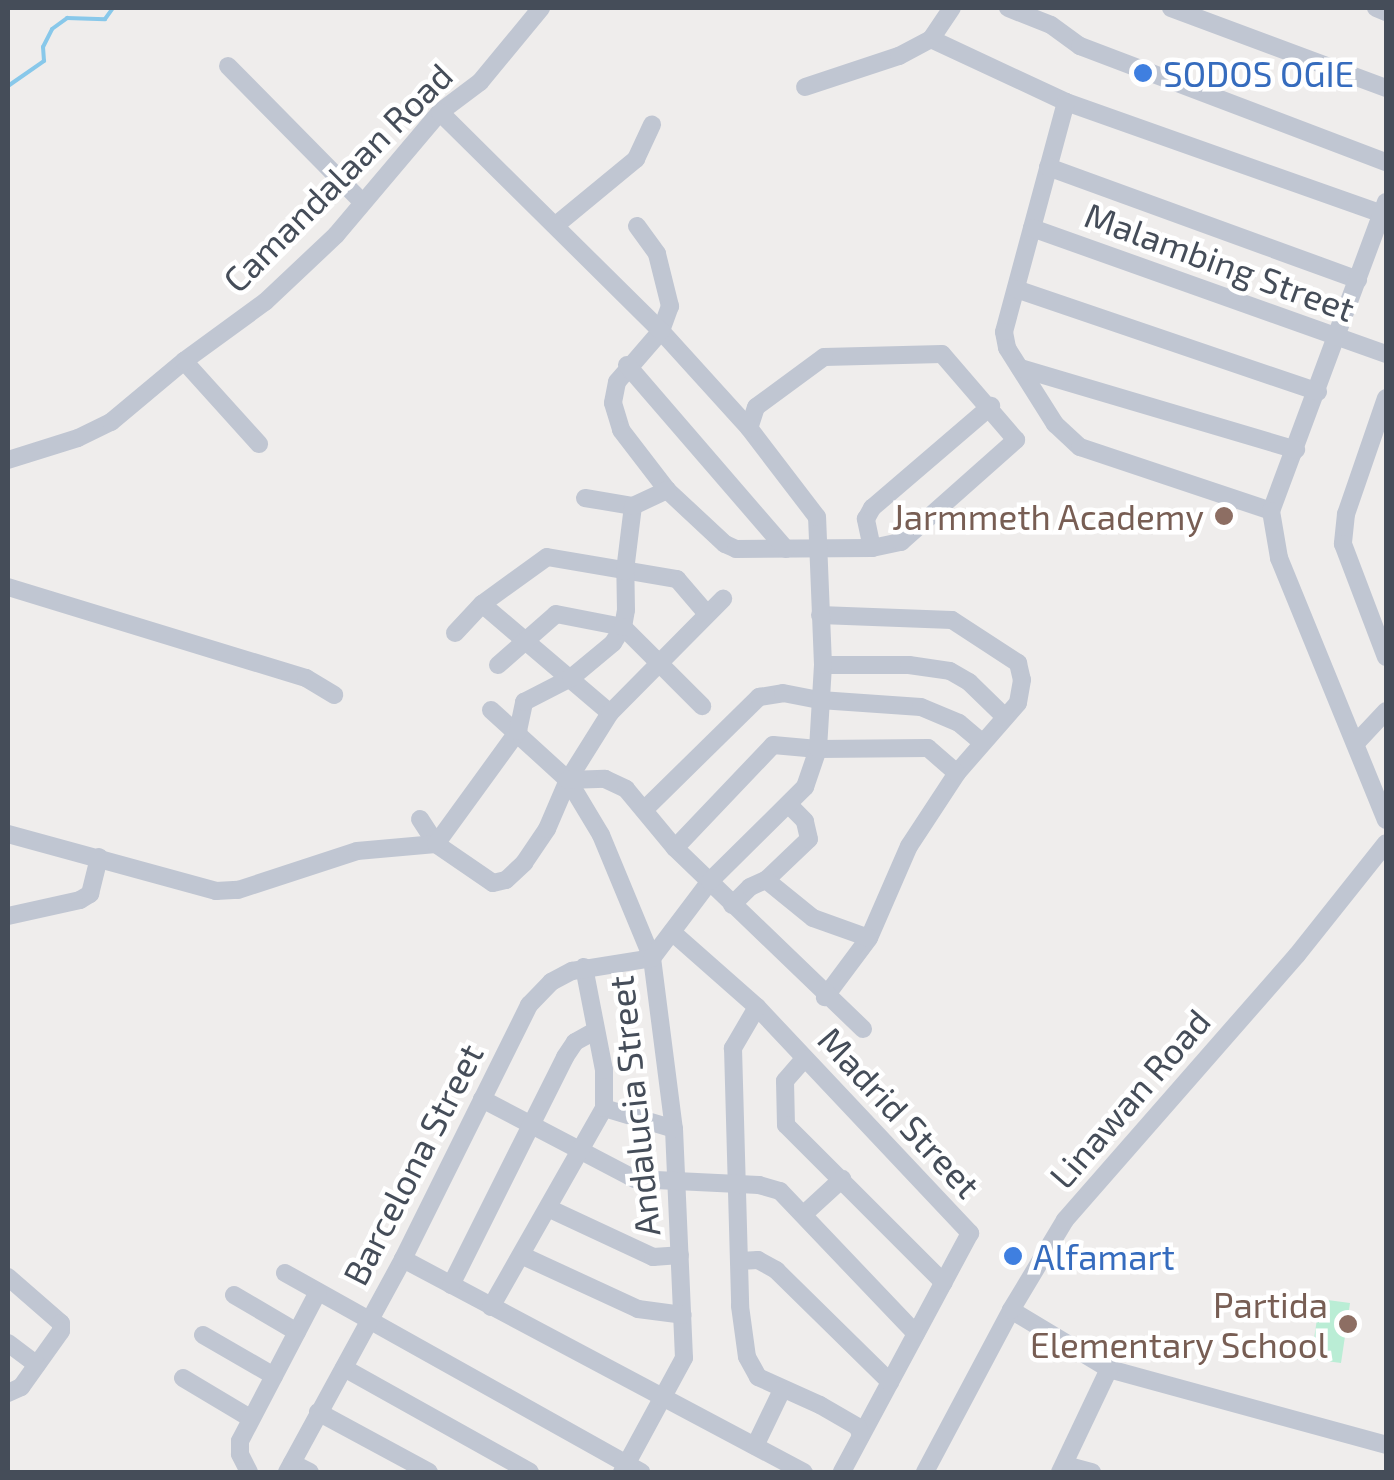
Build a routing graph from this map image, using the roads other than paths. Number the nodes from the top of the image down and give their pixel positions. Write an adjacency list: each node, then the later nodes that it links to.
1 (541, 8): 12 (street, Camandalaan Road)
2 (952, 8): 7 (street)
3 (1008, 8): 14 (street)
4 (1171, 8): 10 (street)
5 (1376, 8): 6 (street)
6 (1386, 12)
7 (930, 39): 9 (street); 11 (street)
8 (228, 66): 16 (street)
9 (805, 88)
10 (1386, 88)
11 (1066, 102): 15 (street); 17 (street)
12 (440, 112): 16 (street, Camandalaan Road); 18 (street)
13 (652, 124): 18 (street)
14 (1386, 162)
15 (1048, 167): 20 (street); 21 (street)
16 (361, 201): 26 (street, Camandalaan Road)
17 (1384, 208): 21 (street)
18 (556, 226): 23 (street)
19 (637, 226): 23 (street)
20 (1032, 228): 22 (street); 24 (street, Malambing Street)
21 (1358, 280): 24 (street)
22 (1016, 289): 28 (street); 29 (street)
23 (661, 331): 27 (street); 32 (street)
24 (1338, 337): 25 (street, Malambing Street); 29 (street)
25 (1386, 354)
26 (184, 360): 33 (street); 35 (street, Camandalaan Road)
27 (628, 365): 36 (street); 41 (street)
28 (1020, 368): 34 (street); 39 (street)
29 (1318, 392): 34 (street)
30 (1386, 398): 50 (street)
31 (991, 406): 32 (street); 40 (street); 40 (street)
32 (749, 428): 42 (street)
33 (259, 444)
34 (1296, 450): 39 (street)
35 (8, 460)
36 (668, 490): 38 (street); 41 (street)
37 (585, 498): 38 (street)
38 (634, 506): 43 (street)
39 (1271, 511): 67 (street)
40 (872, 548): 42 (street)
41 (786, 549): 42 (street)
42 (820, 556): 48 (street)
43 (625, 571): 46 (street); 47 (street); 49 (street)
44 (8, 587): 58 (street)
45 (722, 599): 47 (street)
46 (482, 604): 51 (street); 52 (street)
47 (707, 614): 54 (street)
48 (820, 615): 56 (street); 64 (street)
49 (623, 626): 52 (street); 54 (street); 57 (street)
50 (1382, 631): 53 (street)
51 (455, 633)
52 (526, 640): 55 (street); 57 (street)
53 (1386, 657)
54 (660, 660): 60 (street); 63 (street)
55 (498, 665)
56 (823, 665): 59 (street); 64 (street)
57 (571, 678): 63 (street); 65 (street)
58 (334, 695)
59 (820, 700): 66 (street); 68 (street); 72 (street)
60 (702, 706)
61 (492, 710): 65 (street, Andalucia Street)
62 (1386, 711): 67 (street)
63 (610, 713): 70 (street)
64 (1005, 716): 66 (street)
65 (518, 731): 70 (street, Andalucia Street); 77 (street)
66 (982, 742): 69 (street)
67 (1356, 744): 74 (street)
68 (818, 749): 69 (street); 71 (street); 78 (street)
69 (957, 773): 85 (street)
70 (568, 780): 72 (street); 77 (street); 86 (street, Andalucia Street)
71 (789, 804): 80 (street); 81 (street)
72 (645, 809): 78 (street)
73 (420, 819): 77 (street)
74 (1386, 820)
75 (8, 834): 79 (street)
76 (1386, 843): 114 (street, Linawan Road)
77 (436, 844): 79 (street)
78 (675, 848): 80 (street)
79 (99, 857): 83 (street)
80 (710, 880): 82 (street); 84 (street)
81 (766, 880): 82 (street); 85 (street)
82 (732, 905): 88 (street)
83 (8, 916)
84 (672, 932): 86 (street); 89 (street, Madrid Street)
85 (868, 938): 88 (street)
86 (652, 958): 87 (street, Barcelona Street); 96 (street, Andalucia Street)
87 (584, 968): 91 (street); 93 (street, Barcelona Street)
88 (825, 997): 90 (street)
89 (757, 1007): 92 (street, Madrid Street); 100 (street)
90 (863, 1030)
91 (595, 1031): 94 (street); 95 (street)
92 (804, 1059): 98 (street); 109 (street, Madrid Street)
93 (482, 1099): 95 (street); 105 (street, Barcelona Street)
94 (604, 1108): 96 (street); 97 (street)
95 (529, 1123): 97 (street); 110 (street)
96 (674, 1129): 99 (street, Andalucia Street)
97 (578, 1151): 99 (street); 101 (street)
98 (842, 1178): 102 (street); 109 (street)
99 (678, 1182): 100 (street); 103 (street, Andalucia Street)
100 (737, 1183): 102 (street); 106 (street)
101 (548, 1208): 103 (street); 104 (street)
102 (804, 1214): 118 (street)
103 (680, 1255): 115 (street, Andalucia Street)
104 (522, 1256): 113 (street); 115 (street)
105 (402, 1259): 110 (street); 116 (street, Barcelona Street)
106 (739, 1261): 126 (street); 127 (street)
107 (285, 1273): 111 (street)
108 (8, 1277): 121 (street)
109 (944, 1283): 118 (street, Madrid Street)
110 (451, 1285): 113 (street)
111 (318, 1292): 116 (street); 117 (street)
112 (234, 1295): 117 (street)
113 (491, 1307): 129 (street)
114 (1010, 1310): 123 (street); 144 (street, Linawan Road)
115 (682, 1315): 129 (street, Andalucia Street)
116 (367, 1322): 122 (street, Barcelona Street); 137 (street)
117 (298, 1332): 124 (street)
118 (916, 1334): 126 (street, Madrid Street)
119 (203, 1335): 124 (street)
120 (8, 1344): 121 (street)
121 (37, 1365): 128 (street)
122 (344, 1368): 130 (street, Barcelona Street); 141 (street)
123 (1109, 1369): 133 (street); 136 (street)
124 (274, 1376): 131 (street)
125 (183, 1378): 131 (street)
126 (890, 1382): 132 (street, Madrid Street)
127 (782, 1390): 132 (street); 134 (street)
128 (8, 1394)
129 (662, 1400): 134 (street); 137 (street, Andalucia Street)
130 (318, 1412): 135 (street, Barcelona Street); 140 (street)
131 (250, 1418): 138 (street)
132 (861, 1436): 143 (street, Madrid Street)
133 (1386, 1445)
134 (754, 1446): 142 (street)
135 (290, 1468): 139 (street)
136 (1063, 1469): 145 (street)
137 (630, 1470)
138 (250, 1472)
139 (310, 1472)
140 (429, 1472)
141 (530, 1472)
142 (804, 1472)
143 (842, 1472)
144 (924, 1472)
145 (1092, 1472)

